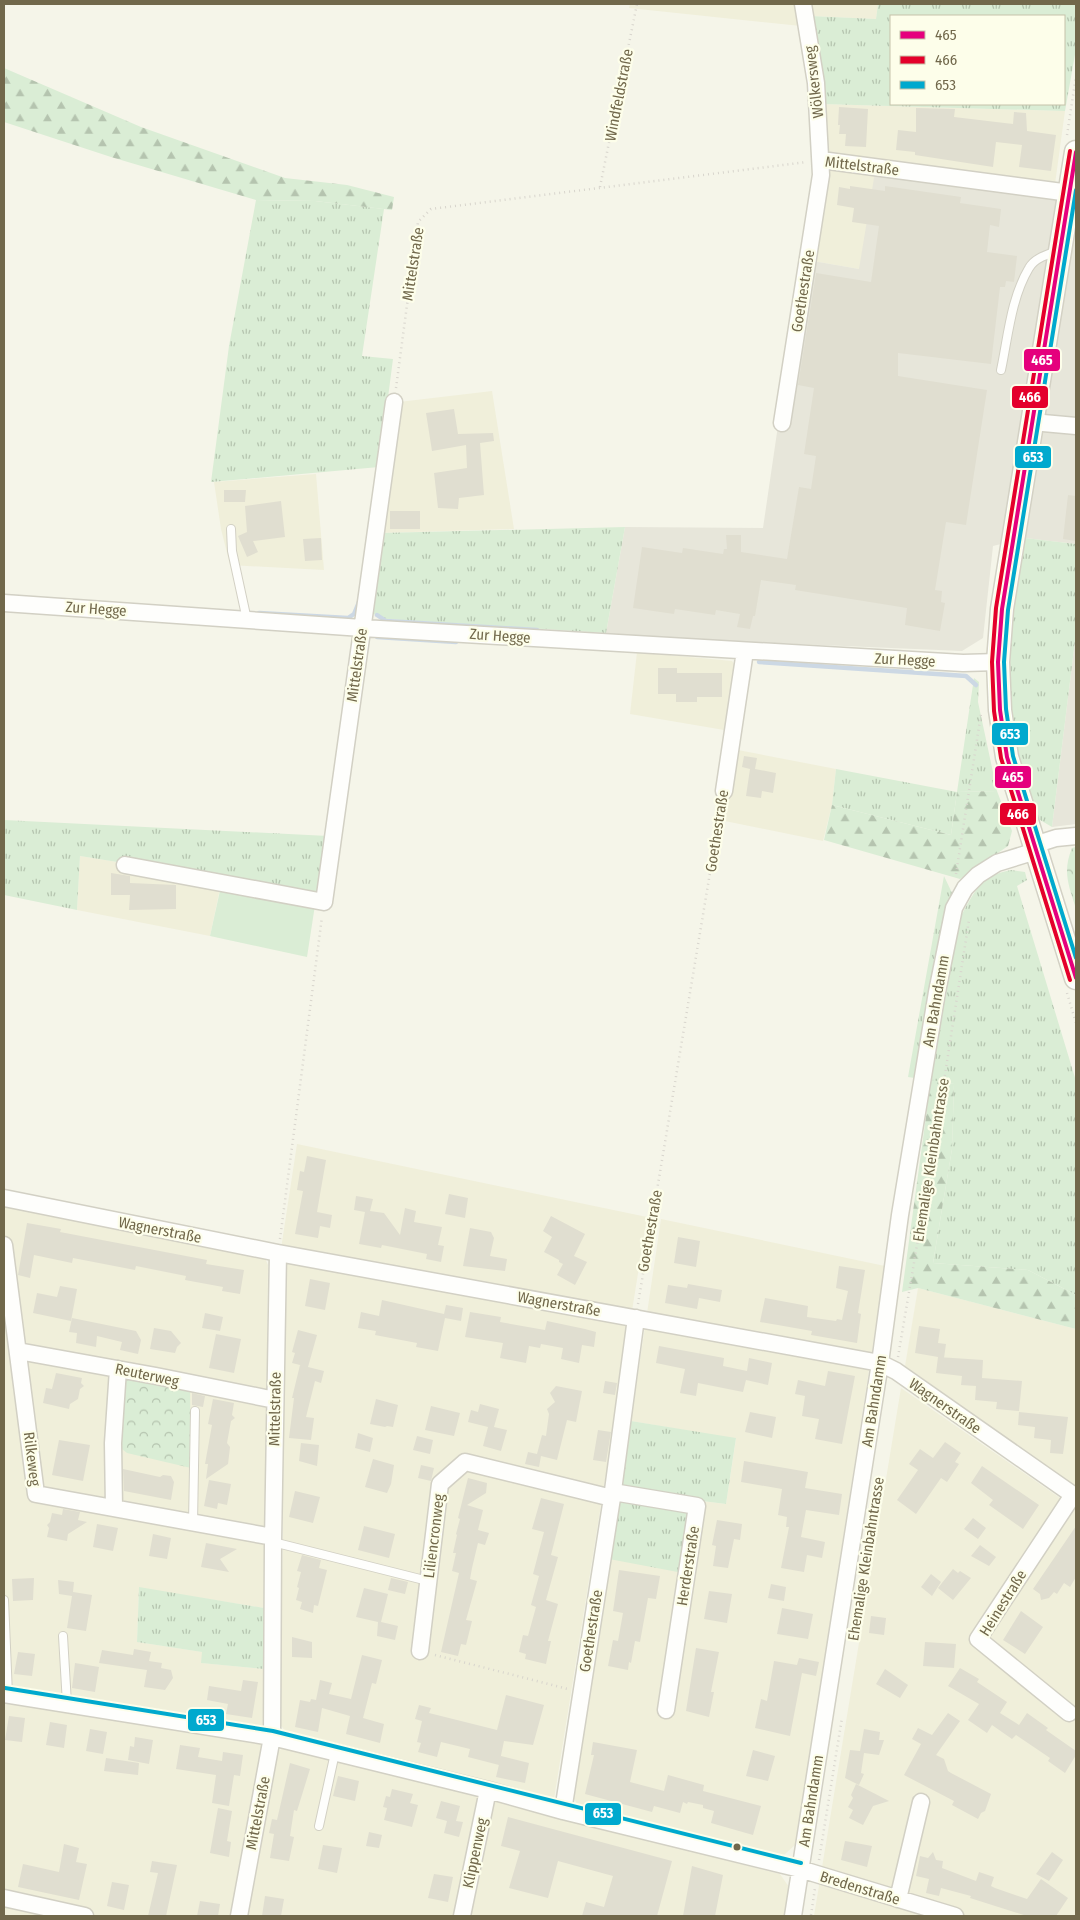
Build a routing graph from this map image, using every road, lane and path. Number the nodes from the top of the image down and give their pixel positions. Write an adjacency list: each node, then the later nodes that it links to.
1 (637, 4): 5 (path, Windfeldstraße)
2 (803, 4): 4 (street, Wölkersweg)
3 (1076, 152): 6 (street)
4 (821, 160): 5 (path, Mittelstraße); 6 (street, Mittelstraße); 12 (street, Goethestraße)
5 (600, 187): 9 (path, Mittelstraße)
6 (1070, 192): 7 (street)
7 (1060, 252): 8 (lane); 10 (street)
8 (1001, 370)
9 (394, 402): 16 (street, Mittelstraße)
10 (1032, 422): 11 (street); 18 (street)
11 (1075, 422)
12 (782, 423)
13 (231, 529): 15 (lane)
14 (4, 603): 15 (street, Zur Hegge)
15 (247, 620): 16 (street, Zur Hegge)
16 (362, 628): 17 (street, Zur Hegge); 25 (street, Mittelstraße)
17 (745, 651): 18 (street, Zur Hegge); 20 (street, Goethestraße)
18 (998, 662): 22 (street)
19 (982, 709): 24 (path)
20 (724, 791): 31 (path, Goethestraße)
21 (1076, 836): 22 (street, Am Bahndamm)
22 (1035, 848): 24 (street, Am Bahndamm); 27 (street)
23 (125, 865): 25 (street)
24 (965, 888): 33 (street, Am Bahndamm)
25 (324, 902): 30 (path)
26 (970, 916): 35 (path, Ehemalige Kleinbahntrasse)
27 (1076, 978)
28 (4, 1198): 30 (street, Wagnerstraße)
29 (4, 1244): 32 (street, Rilkeweg)
30 (278, 1253): 31 (street, Wagnerstraße); 36 (street, Mittelstraße)
31 (636, 1318): 33 (street, Wagnerstraße); 38 (street, Goethestraße)
32 (18, 1351): 34 (street, Reuterweg); 40 (street, Rilkeweg)
33 (880, 1363): 35 (street, Wagnerstraße); 59 (street, Am Bahndamm)
34 (118, 1369): 36 (street, Reuterweg); 40 (street)
35 (896, 1371): 39 (street, Wagnerstraße)
36 (275, 1400): 42 (street, Mittelstraße)
37 (196, 1411): 41 (lane)
38 (612, 1495): 43 (street, Liliencronweg); 47 (street, Goethestraße); 50 (street, Herderstraße)
39 (1074, 1496): 52 (street, Heinestraße)
40 (114, 1508): 41 (street, Rilkeweg)
41 (193, 1523): 42 (street, Rilkeweg)
42 (273, 1540): 43 (lane); 53 (street, Mittelstraße)
43 (429, 1582): 46 (street, Liliencronweg)
44 (4, 1600): 48 (lane)
45 (63, 1636): 49 (lane)
46 (420, 1651): 47 (path)
47 (582, 1692): 57 (street, Goethestraße)
48 (6, 1694): 49 (street, Bredenstraße)
49 (67, 1704): 53 (street, Bredenstraße)
50 (666, 1710)
51 (843, 1710): 60 (path)
52 (1069, 1713)
53 (272, 1737): 54 (street, Bredenstraße); 64 (street, Mittelstraße)
54 (335, 1753): 55 (street, Bredenstraße); 58 (lane)
55 (488, 1790): 57 (street, Bredenstraße); 65 (street, Klippenweg)
56 (921, 1802): 62 (street)
57 (563, 1811): 59 (street, Bredenstraße)
58 (319, 1826)
59 (800, 1869): 60 (street, Bredenstraße); 66 (street, Am Bahndamm)
60 (817, 1875): 62 (street, Bredenstraße); 67 (path)
61 (4, 1898): 63 (street)
62 (898, 1899): 68 (street, Bredenstraße)
63 (85, 1916)
64 (239, 1916)
65 (462, 1916)
66 (793, 1916)
67 (810, 1916)
68 (955, 1916)

